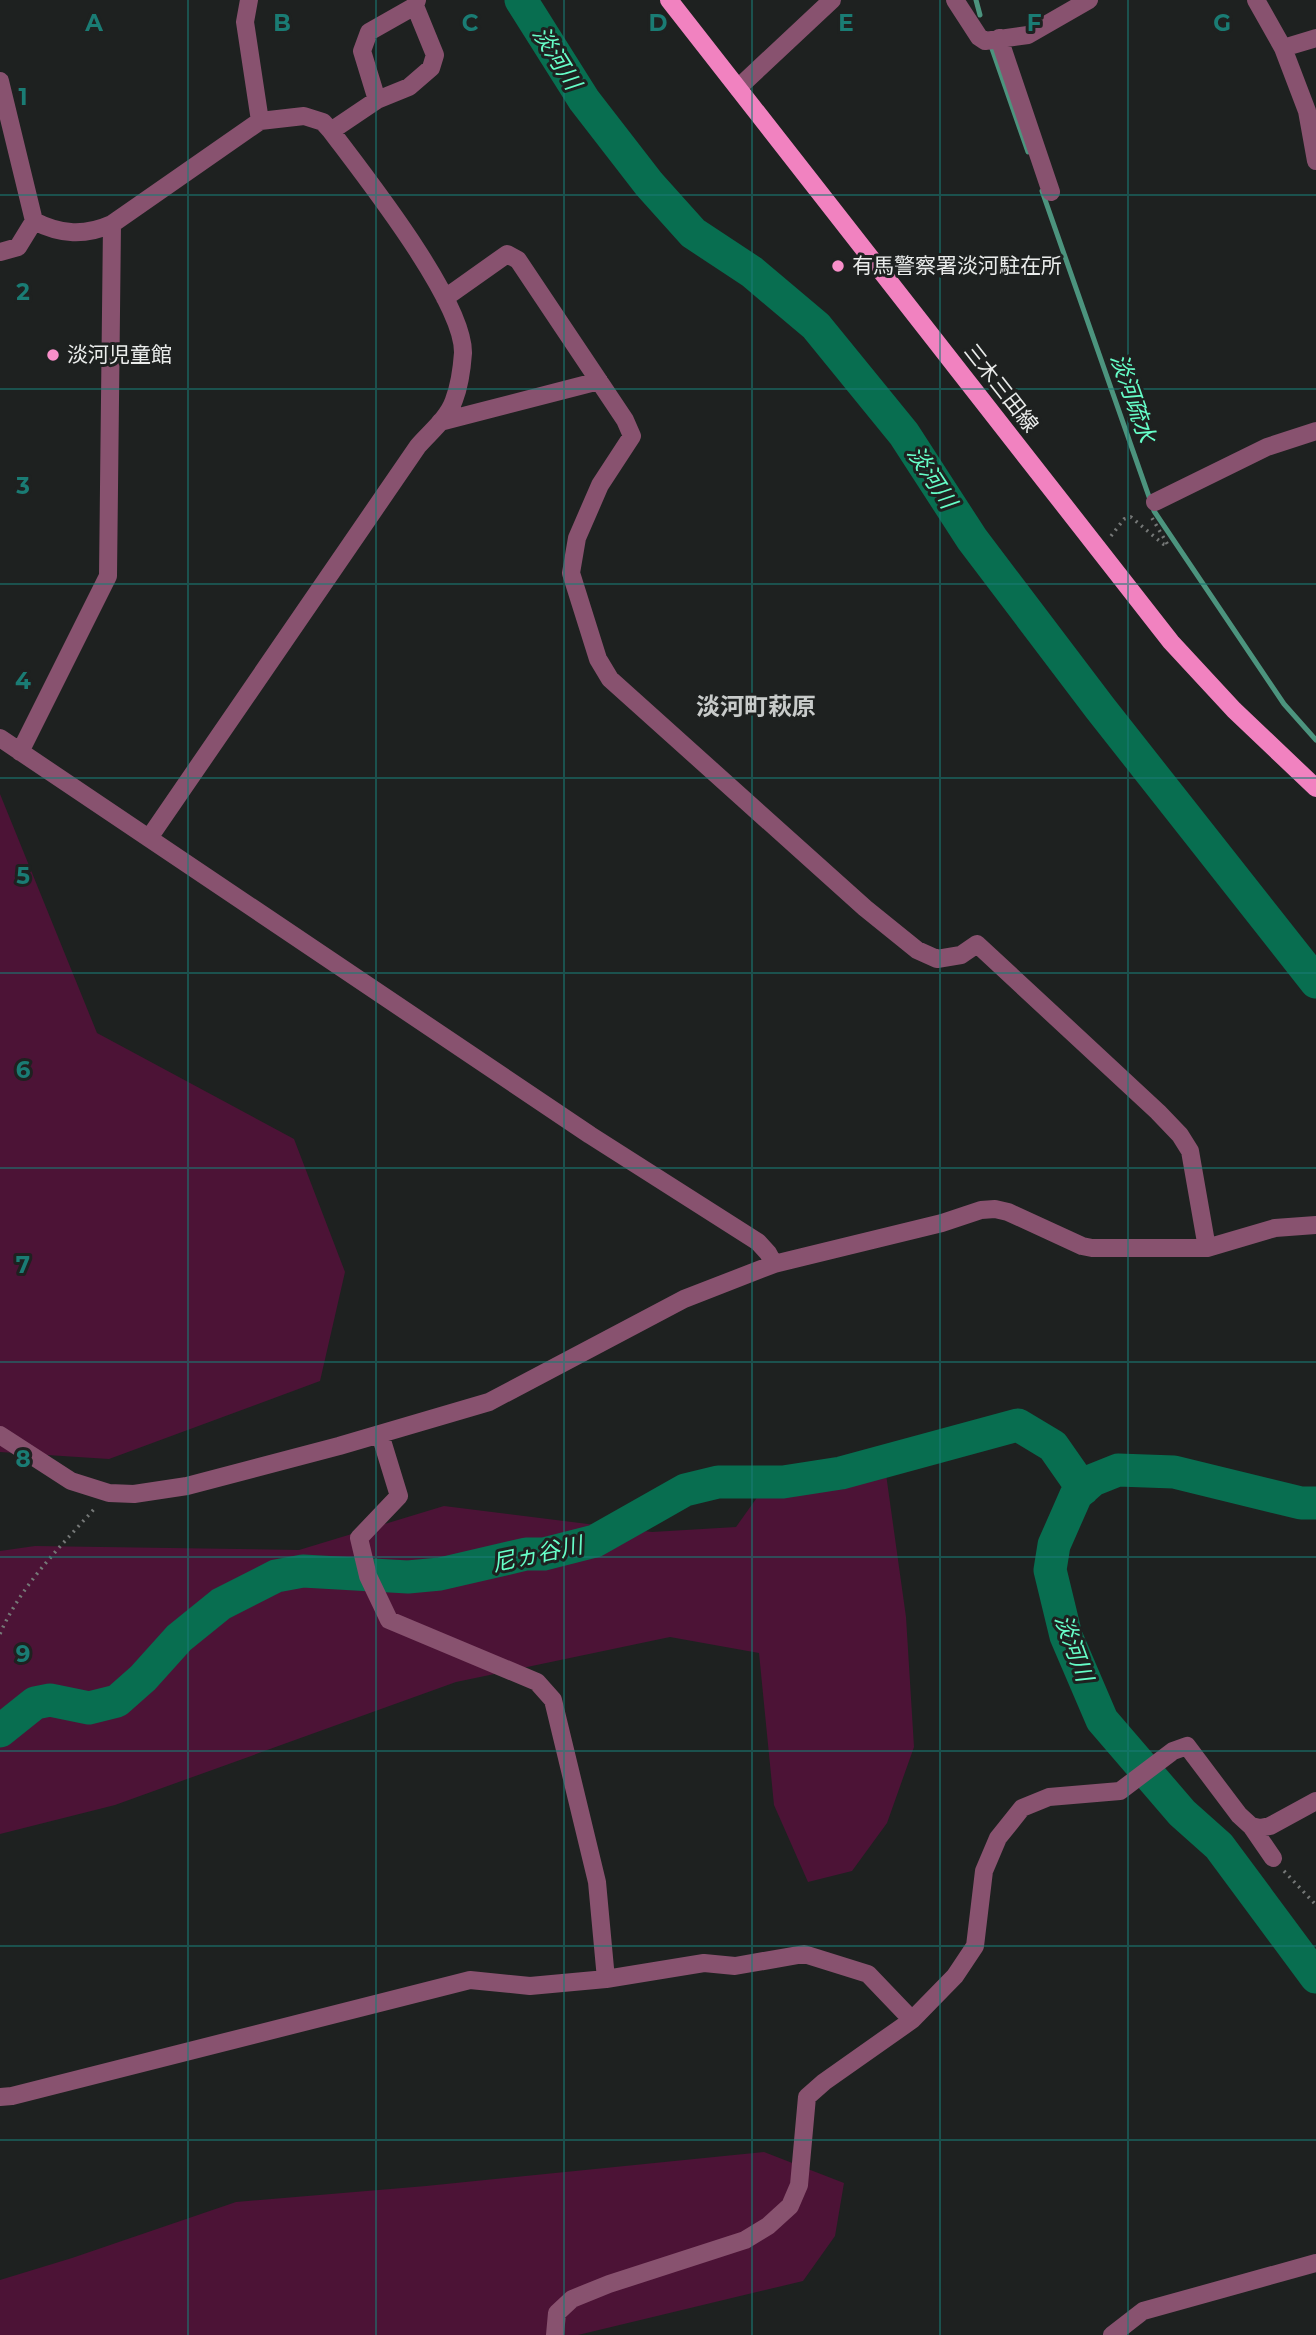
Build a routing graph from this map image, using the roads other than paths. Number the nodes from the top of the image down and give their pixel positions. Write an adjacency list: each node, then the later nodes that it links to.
1 (249, 0): 14 (street)
2 (669, 0): 12 (main road, 三木三田線)
3 (832, 0): 12 (street)
4 (955, 0): 9 (street)
5 (1088, 0): 9 (street)
6 (1256, 0): 10 (street)
7 (416, 3): 13 (street); 13 (street)
8 (1316, 38): 10 (street)
9 (992, 39): 17 (street)
10 (1283, 48): 16 (street)
11 (0, 81): 18 (street)
12 (738, 88): 28 (main road, 三木三田線)
13 (377, 100): 15 (street)
14 (260, 121): 15 (street); 19 (street)
15 (331, 131): 21 (street)
16 (1316, 161)
17 (1051, 192)
18 (34, 221): 19 (street); 20 (street)
19 (112, 224): 27 (street)
20 (0, 252)
21 (445, 298): 22 (street); 23 (street)
22 (599, 381): 23 (street); 31 (street)
23 (440, 422): 29 (street)
24 (1316, 431): 25 (street)
25 (1153, 510)
26 (0, 738): 27 (street)
27 (20, 752): 29 (street)
28 (1316, 788)
29 (149, 838): 32 (street)
30 (1316, 1225): 31 (street)
31 (1207, 1248): 32 (street)
32 (774, 1264): 34 (street)
33 (0, 1434): 34 (street)
34 (380, 1434): 38 (street)
35 (1316, 1801): 36 (street)
36 (1256, 1834): 37 (street); 39 (street)
37 (1273, 1858)
38 (606, 1979): 39 (street); 40 (street)
39 (912, 2020): 42 (street)
40 (0, 2097)
41 (1316, 2263): 43 (street)
42 (555, 2335)
43 (1112, 2335)

